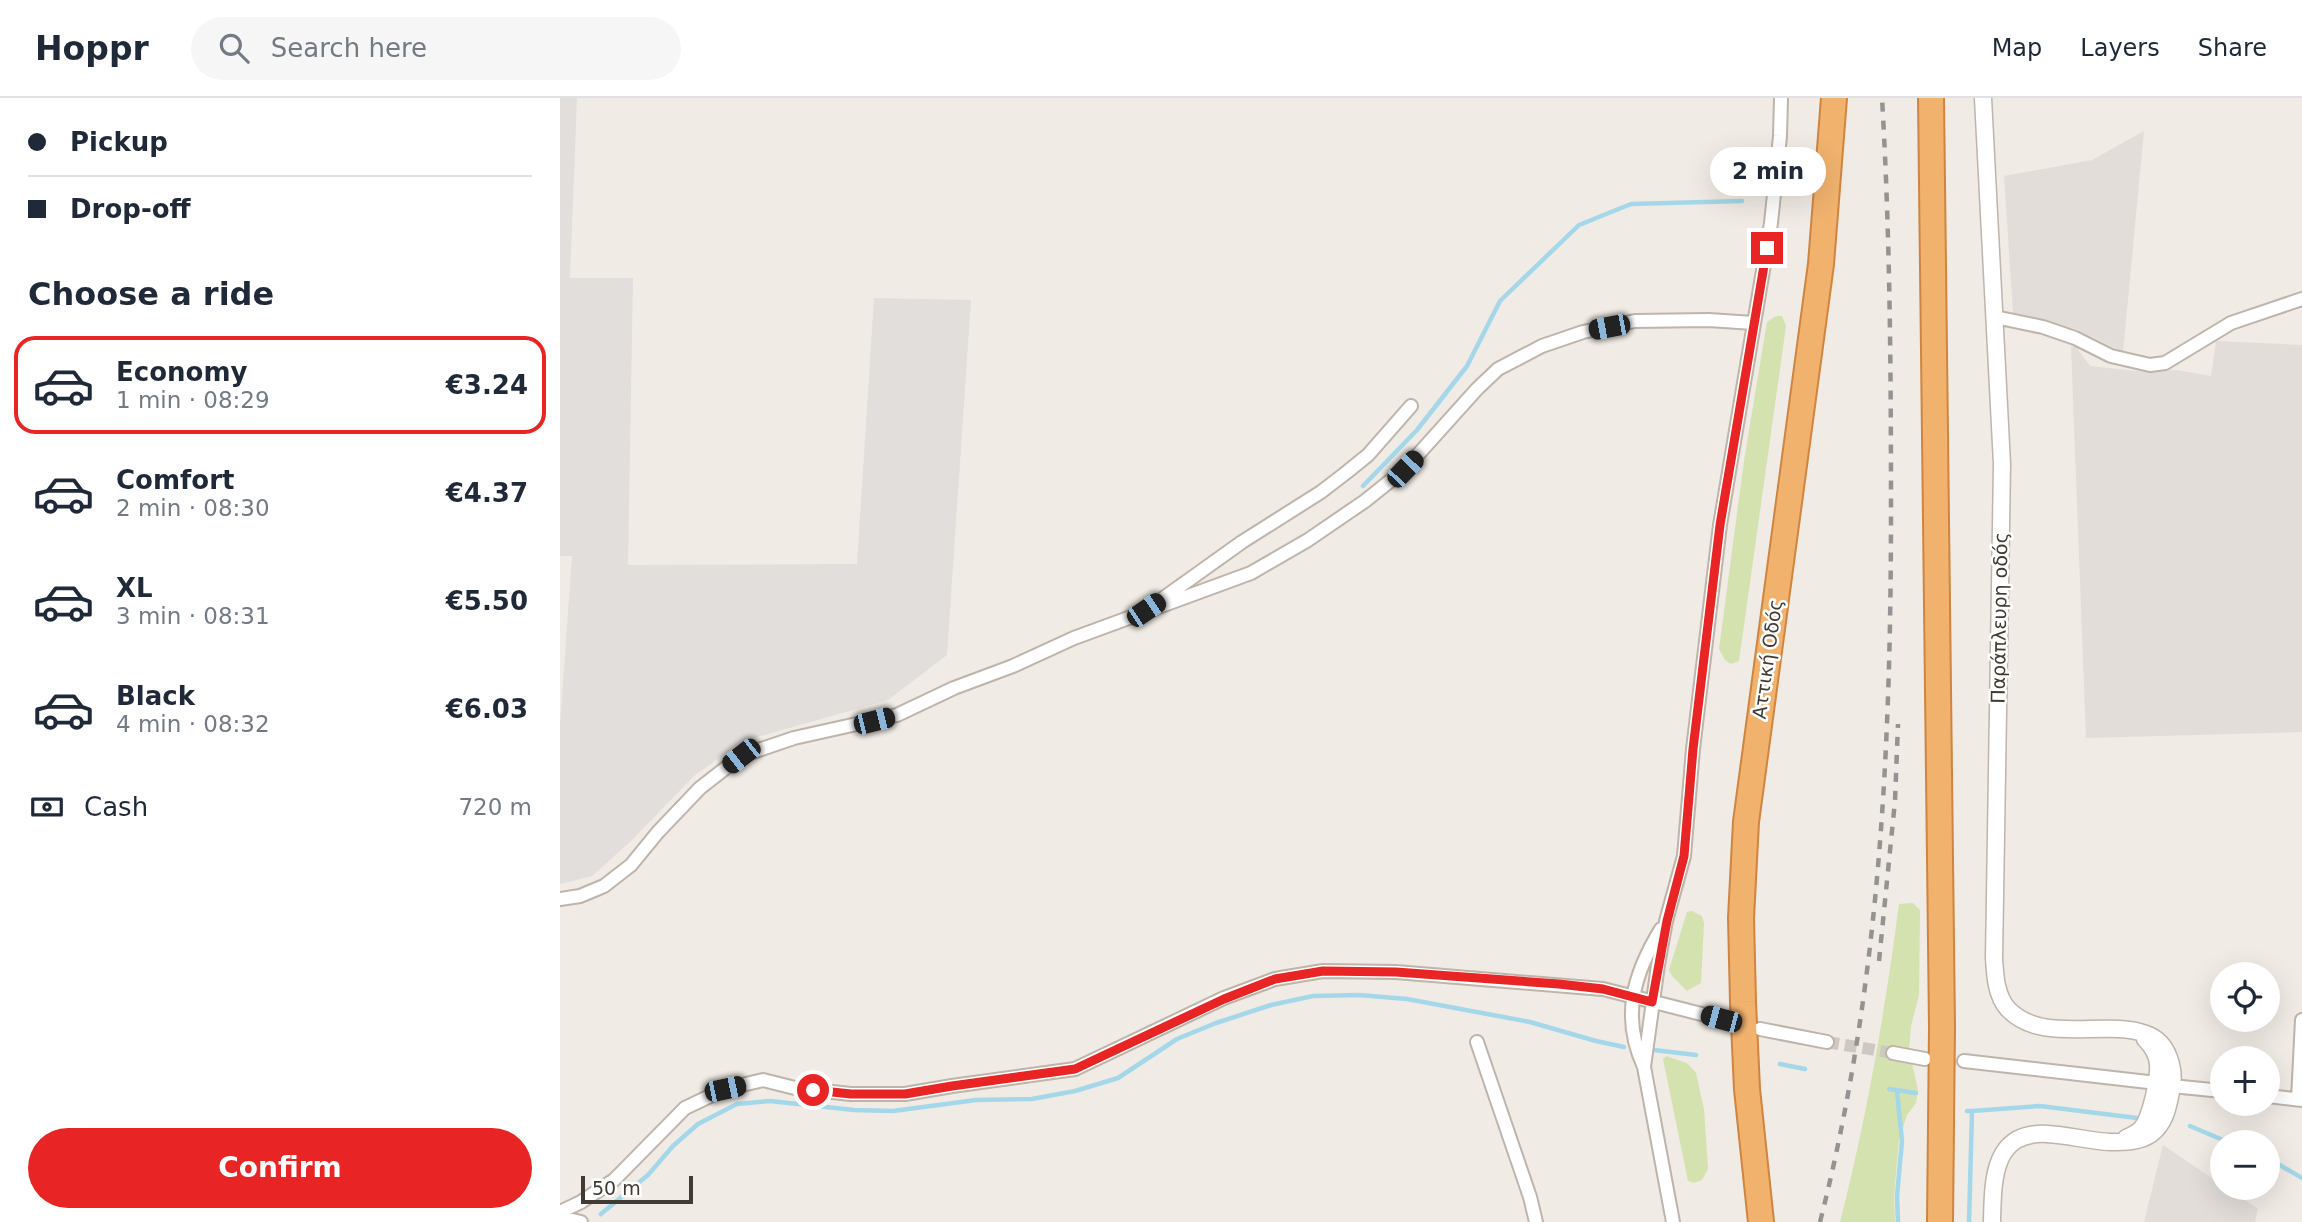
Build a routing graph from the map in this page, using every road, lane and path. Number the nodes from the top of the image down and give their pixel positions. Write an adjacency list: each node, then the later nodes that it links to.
1 (1781, 98): 7 (street)
2 (1834, 98): 32 (highway, Αττική Οδός)
3 (1931, 98): 33 (highway)
4 (1983, 98): 6 (street, Παράπλευρη οδός)
5 (2302, 299): 6 (street)
6 (1995, 317): 23 (street, Παράπλευρη οδός)
7 (1753, 323): 9 (street); 11 (street)
8 (1411, 406): 9 (street)
9 (1146, 610): 10 (street)
10 (560, 899)
11 (1667, 921): 12 (street); 13 (street)
12 (1633, 996): 13 (street); 22 (street); 27 (street)
13 (1652, 1002): 14 (street); 22 (street)
14 (1721, 1019)
15 (2302, 1020): 26 (street)
16 (1760, 1030): 18 (street)
17 (1477, 1041): 30 (street)
18 (1827, 1042)
19 (1893, 1053): 20 (street)
20 (1925, 1059)
21 (1964, 1061): 23 (street)
22 (1644, 1067): 31 (street)
23 (2164, 1085): 24 (street); 34 (street, Παράπλευρη οδός)
24 (2210, 1090)
25 (2280, 1098): 26 (street)
26 (2300, 1100)
27 (560, 1212)
28 (560, 1217): 29 (street)
29 (581, 1222)
30 (1536, 1222)
31 (1673, 1222)
32 (1761, 1222)
33 (1940, 1222)
34 (1992, 1222)

